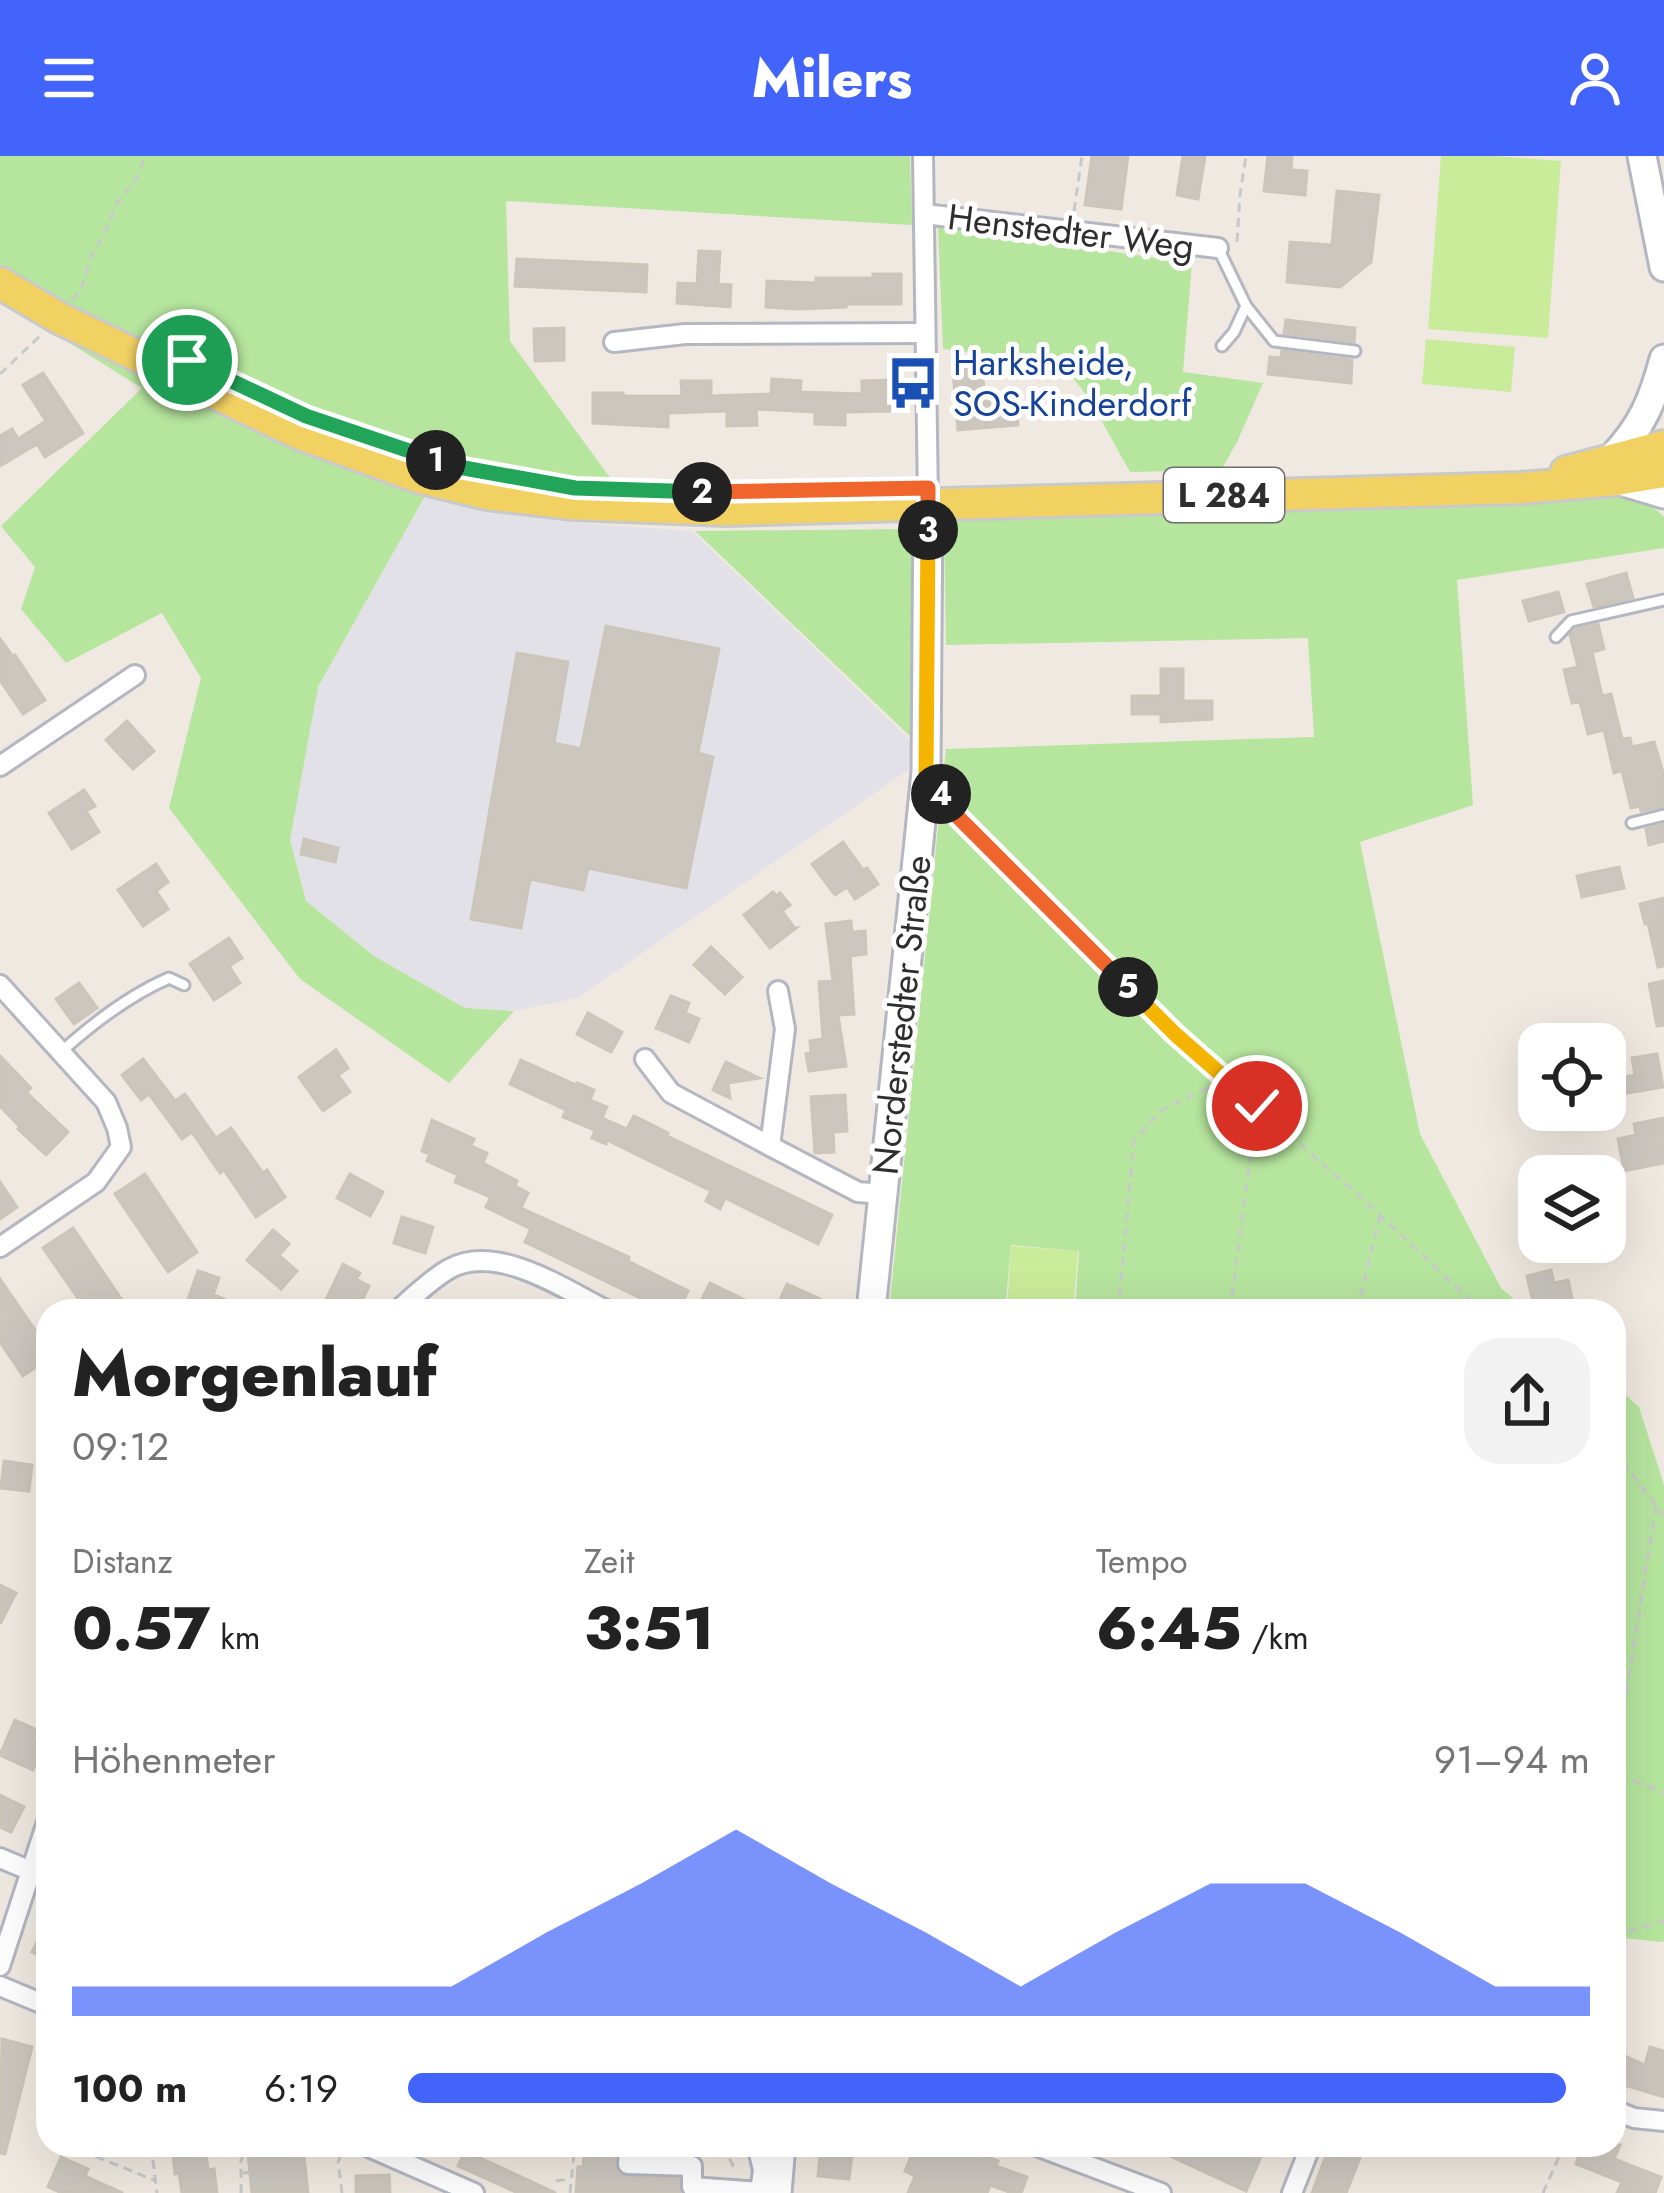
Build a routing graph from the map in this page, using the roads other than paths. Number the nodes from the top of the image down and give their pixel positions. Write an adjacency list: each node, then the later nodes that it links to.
1 (923, 156): 3 (street, Henstedter Weg)
2 (1642, 156): 5 (street)
3 (924, 214): 4 (street, Henstedter Weg); 8 (street, Henstedter Weg)
4 (1227, 249): 7 (lane)
5 (1664, 267)
6 (0, 283): 17 (main road, L 284)
7 (1246, 306): 10 (lane); 11 (lane)
8 (924, 333): 9 (street); 17 (street, Henstedter Weg)
9 (614, 342)
10 (1222, 346)
11 (1355, 351)
12 (1664, 359): 14 (street)
13 (1664, 446): 14 (main road, L 284)
14 (1614, 469): 15 (main road, L 284); 16 (street); 17 (main road, L 284)
15 (1664, 472)
16 (1664, 494)
17 (928, 502): 30 (street, Norderstedter Straße)
18 (1664, 600): 19 (lane)
19 (1556, 637)
20 (135, 675): 21 (street)
21 (0, 766)
22 (1664, 815): 23 (lane)
23 (1632, 823)
24 (0, 985): 27 (street)
25 (184, 985): 27 (lane)
26 (778, 991): 29 (street)
27 (61, 1052): 31 (street)
28 (645, 1059): 29 (street)
29 (770, 1146): 30 (street)
30 (883, 1194): 34 (street, Norderstedter Straße)
31 (0, 1247)
32 (412, 1299): 33 (street)
33 (583, 1299)
34 (872, 1299)
35 (36, 1856): 37 (street)
36 (0, 1858): 37 (street)
37 (31, 1871): 38 (street)
38 (0, 1966)
39 (0, 1985): 40 (street)
40 (36, 2001)
41 (1626, 2115): 42 (street)
42 (1664, 2121)
43 (392, 2157): 49 (street)
44 (629, 2157): 48 (street)
45 (1066, 2157): 50 (street)
46 (1306, 2157): 51 (street)
47 (775, 2170): 48 (street)
48 (744, 2191)
49 (474, 2193)
50 (1161, 2193)
51 (1292, 2193)

